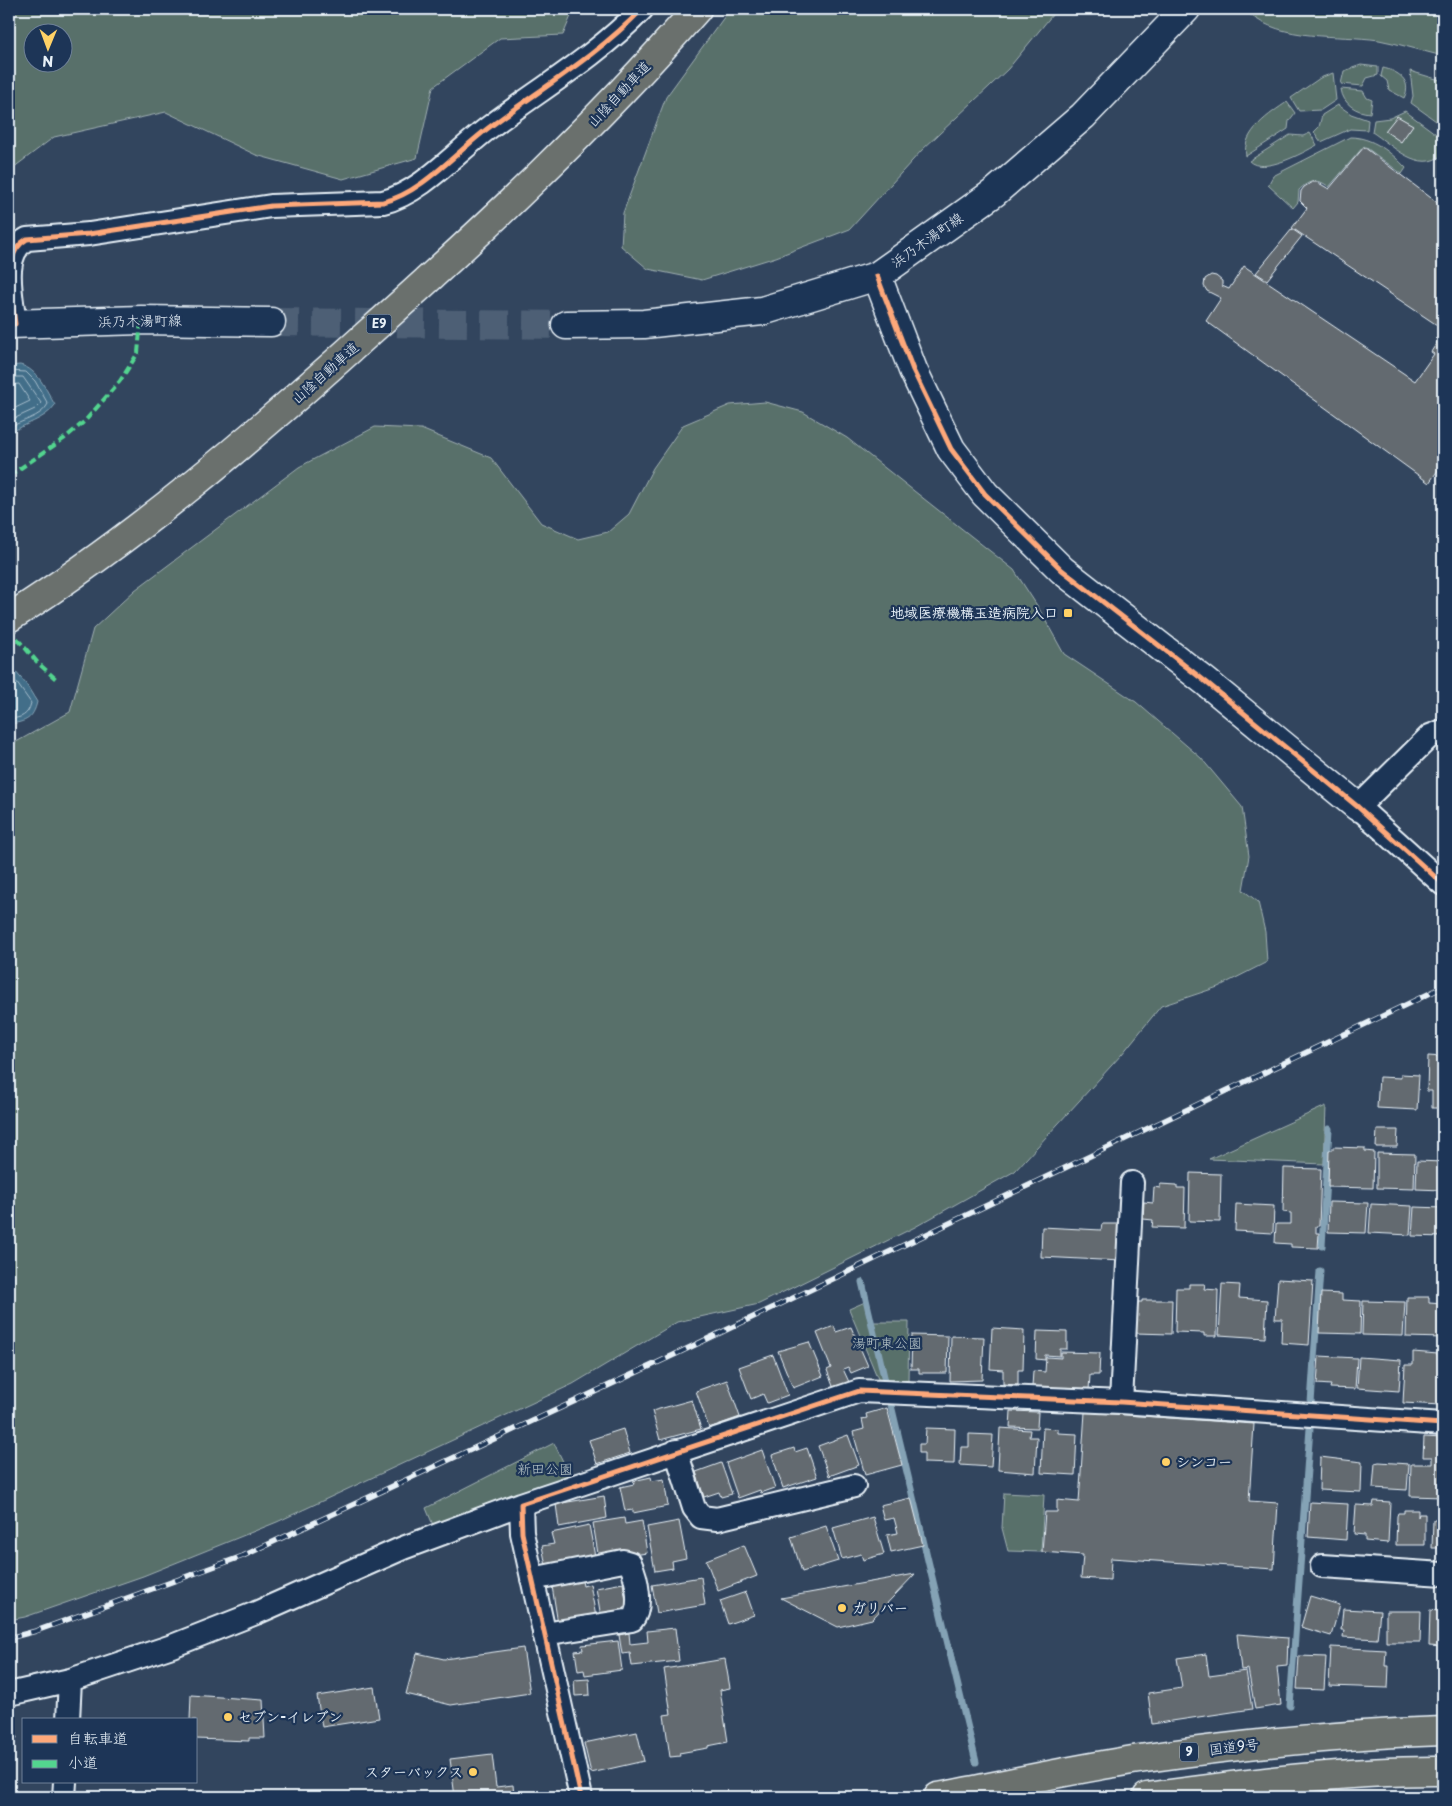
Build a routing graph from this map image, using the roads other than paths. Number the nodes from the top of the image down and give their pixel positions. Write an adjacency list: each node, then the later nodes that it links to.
1 (642, 9): 7 (street)
2 (678, 9): 9 (highway, 山陰自動車道 / E9)
3 (697, 9): 9 (highway, 山陰自動車道 / E9)
4 (1186, 9): 5 (main road, 浜乃木湯町線)
5 (877, 276): 8 (main road, 浜乃木湯町線); 11 (main road)
6 (271, 322): 7 (main road, 浜乃木湯町線)
7 (12, 324)
8 (566, 325)
9 (17, 604)
10 (1443, 731): 11 (street)
11 (1358, 807): 12 (street)
12 (1443, 884)
13 (1132, 1183): 14 (street)
14 (1121, 1402): 15 (street); 16 (street)
15 (1443, 1424)
16 (676, 1451): 17 (street); 18 (street)
17 (854, 1486)
18 (521, 1504): 21 (street); 23 (street)
19 (1322, 1566): 20 (street)
20 (1443, 1574)
21 (532, 1579): 22 (street); 22 (street)
22 (544, 1634): 30 (street)
23 (70, 1680): 24 (street); 25 (street)
24 (9, 1694)
25 (68, 1718)
26 (1443, 1731): 31 (highway, 国道9号 / 9)
27 (1443, 1771): 32 (highway)
28 (65, 1784): 29 (street)
29 (64, 1797)
30 (581, 1797)
31 (938, 1797)
32 (1147, 1797)

